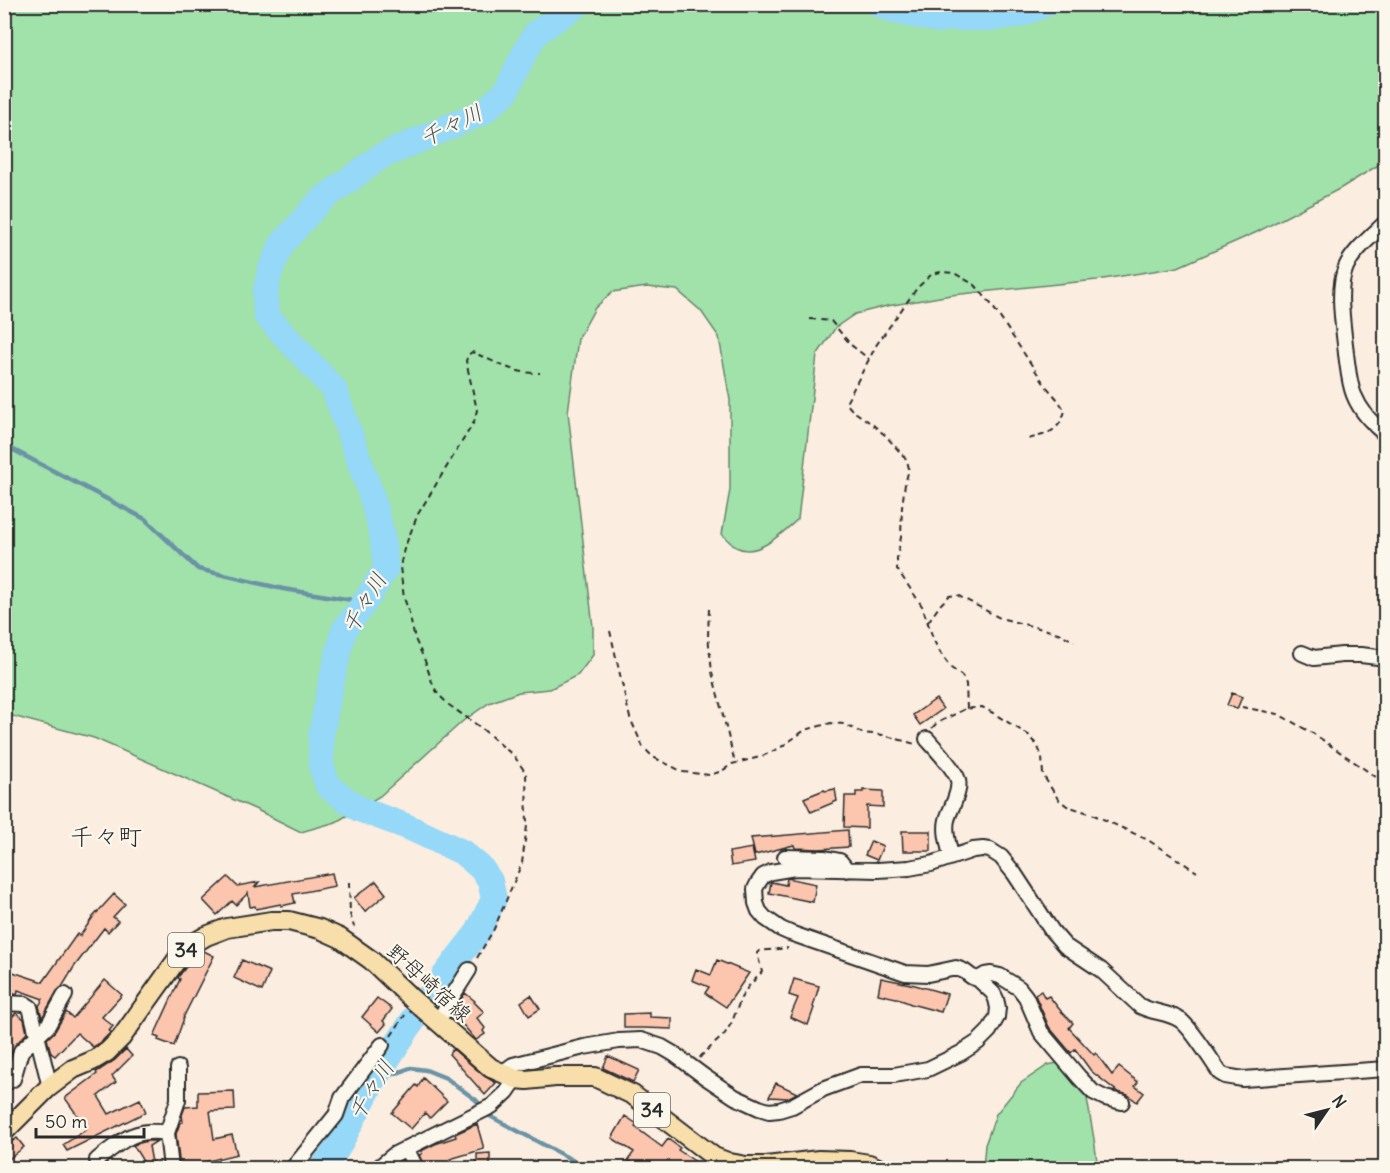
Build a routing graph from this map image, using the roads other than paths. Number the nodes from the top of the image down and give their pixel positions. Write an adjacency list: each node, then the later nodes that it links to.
1 (1386, 222): 2 (street)
2 (1386, 435)
3 (1302, 653): 4 (street)
4 (1386, 658)
5 (927, 739): 7 (street)
6 (785, 857): 8 (street)
7 (951, 857): 8 (street); 17 (street)
8 (847, 870): 10 (street)
9 (469, 970): 13 (street)
10 (978, 979): 18 (street); 21 (street)
11 (65, 995): 14 (street)
12 (4, 1003): 14 (street)
13 (438, 1022): 18 (main road, 野母崎宿線 / 34); 20 (main road, 野母崎宿線 / 34)
14 (36, 1036): 19 (street); 20 (street)
15 (382, 1045): 27 (street)
16 (178, 1068): 23 (street)
17 (1386, 1069)
18 (509, 1076): 24 (street); 30 (main road, 34)
19 (4, 1084)
20 (50, 1087): 22 (main road, 野母崎宿線 / 34)
21 (1122, 1102)
22 (4, 1132)
23 (167, 1133): 25 (street); 26 (street)
24 (406, 1148): 28 (street); 29 (street)
25 (97, 1160)
26 (171, 1168)
27 (293, 1168)
28 (378, 1168)
29 (416, 1168)
30 (878, 1168)

